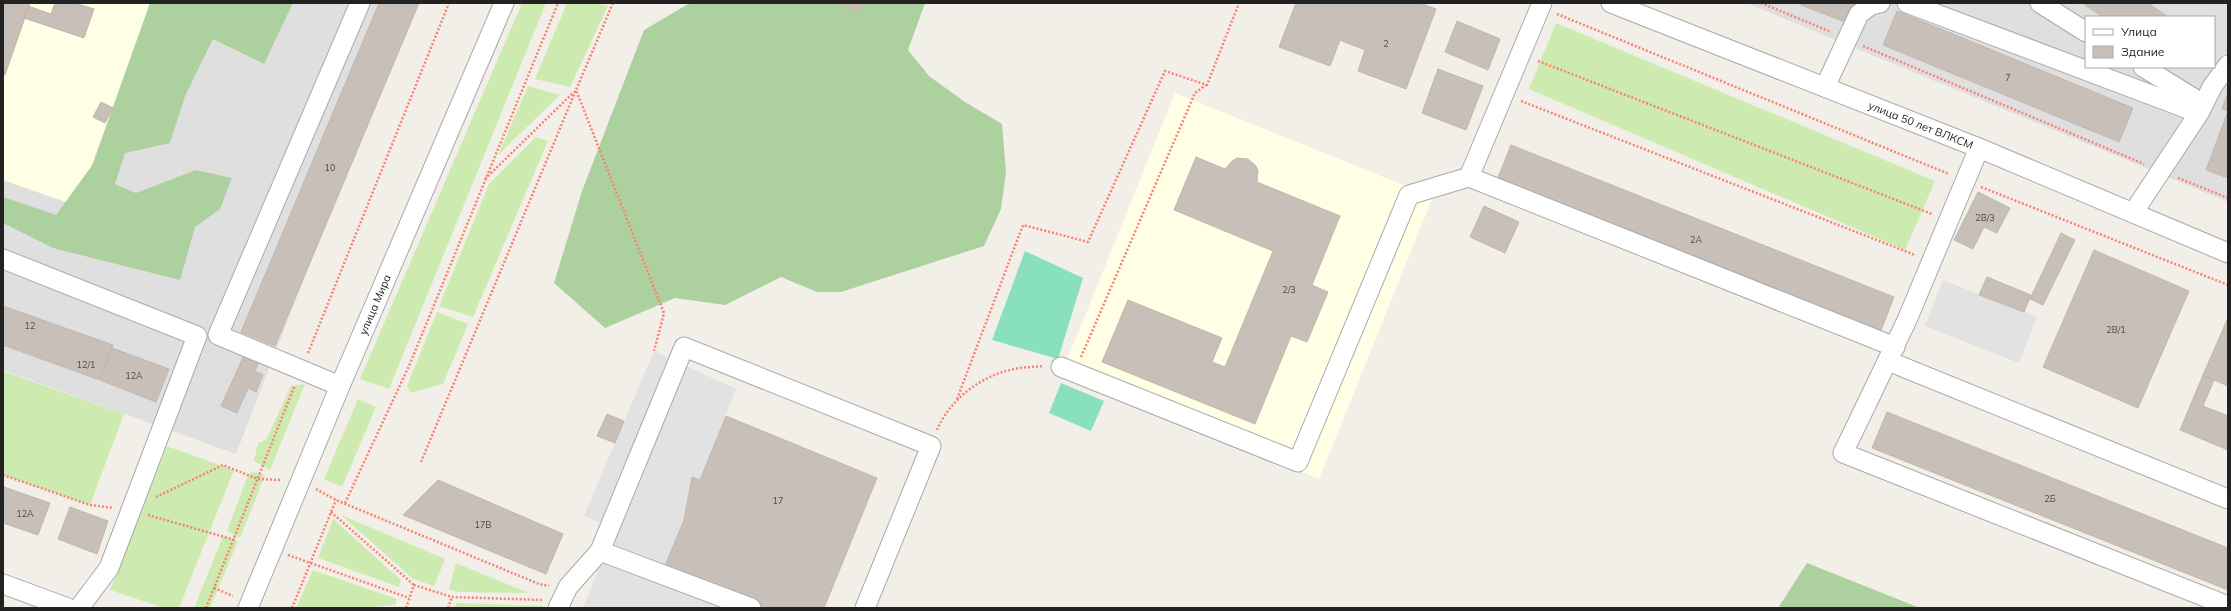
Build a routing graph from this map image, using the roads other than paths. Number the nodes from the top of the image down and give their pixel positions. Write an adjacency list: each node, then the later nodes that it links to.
1 (360, 3): 22 (street)
2 (504, 3): 22 (street, улица Мира)
3 (1611, 3): 13 (street, улица 50 лет ВЛКСМ)
4 (1880, 3): 13 (street)
5 (1906, 3): 10 (street)
6 (2040, 3): 8 (street)
7 (1541, 5): 16 (street)
8 (2085, 31)
9 (2228, 65): 14 (street)
10 (2085, 67)
11 (2089, 68): 14 (street)
12 (2144, 68): 14 (street)
13 (1825, 87): 15 (street, улица 50 лет ВЛКСМ)
14 (2201, 108): 17 (street)
15 (1978, 148): 17 (street, улица 50 лет ВЛКСМ); 20 (street)
16 (1469, 177): 20 (street); 21 (street)
17 (2133, 213): 18 (street, улица 50 лет ВЛКСМ)
18 (2228, 253)
19 (3, 259): 28 (street)
20 (1891, 354): 23 (street); 26 (street)
21 (1068, 369)
22 (340, 386): 29 (street, улица Мира)
23 (2228, 499)
24 (600, 551): 30 (street); 31 (street); 32 (street)
25 (3, 584): 27 (street)
26 (2228, 606)
27 (68, 608)
28 (79, 608)
29 (248, 608)
30 (558, 608)
31 (751, 608)
32 (865, 608)

